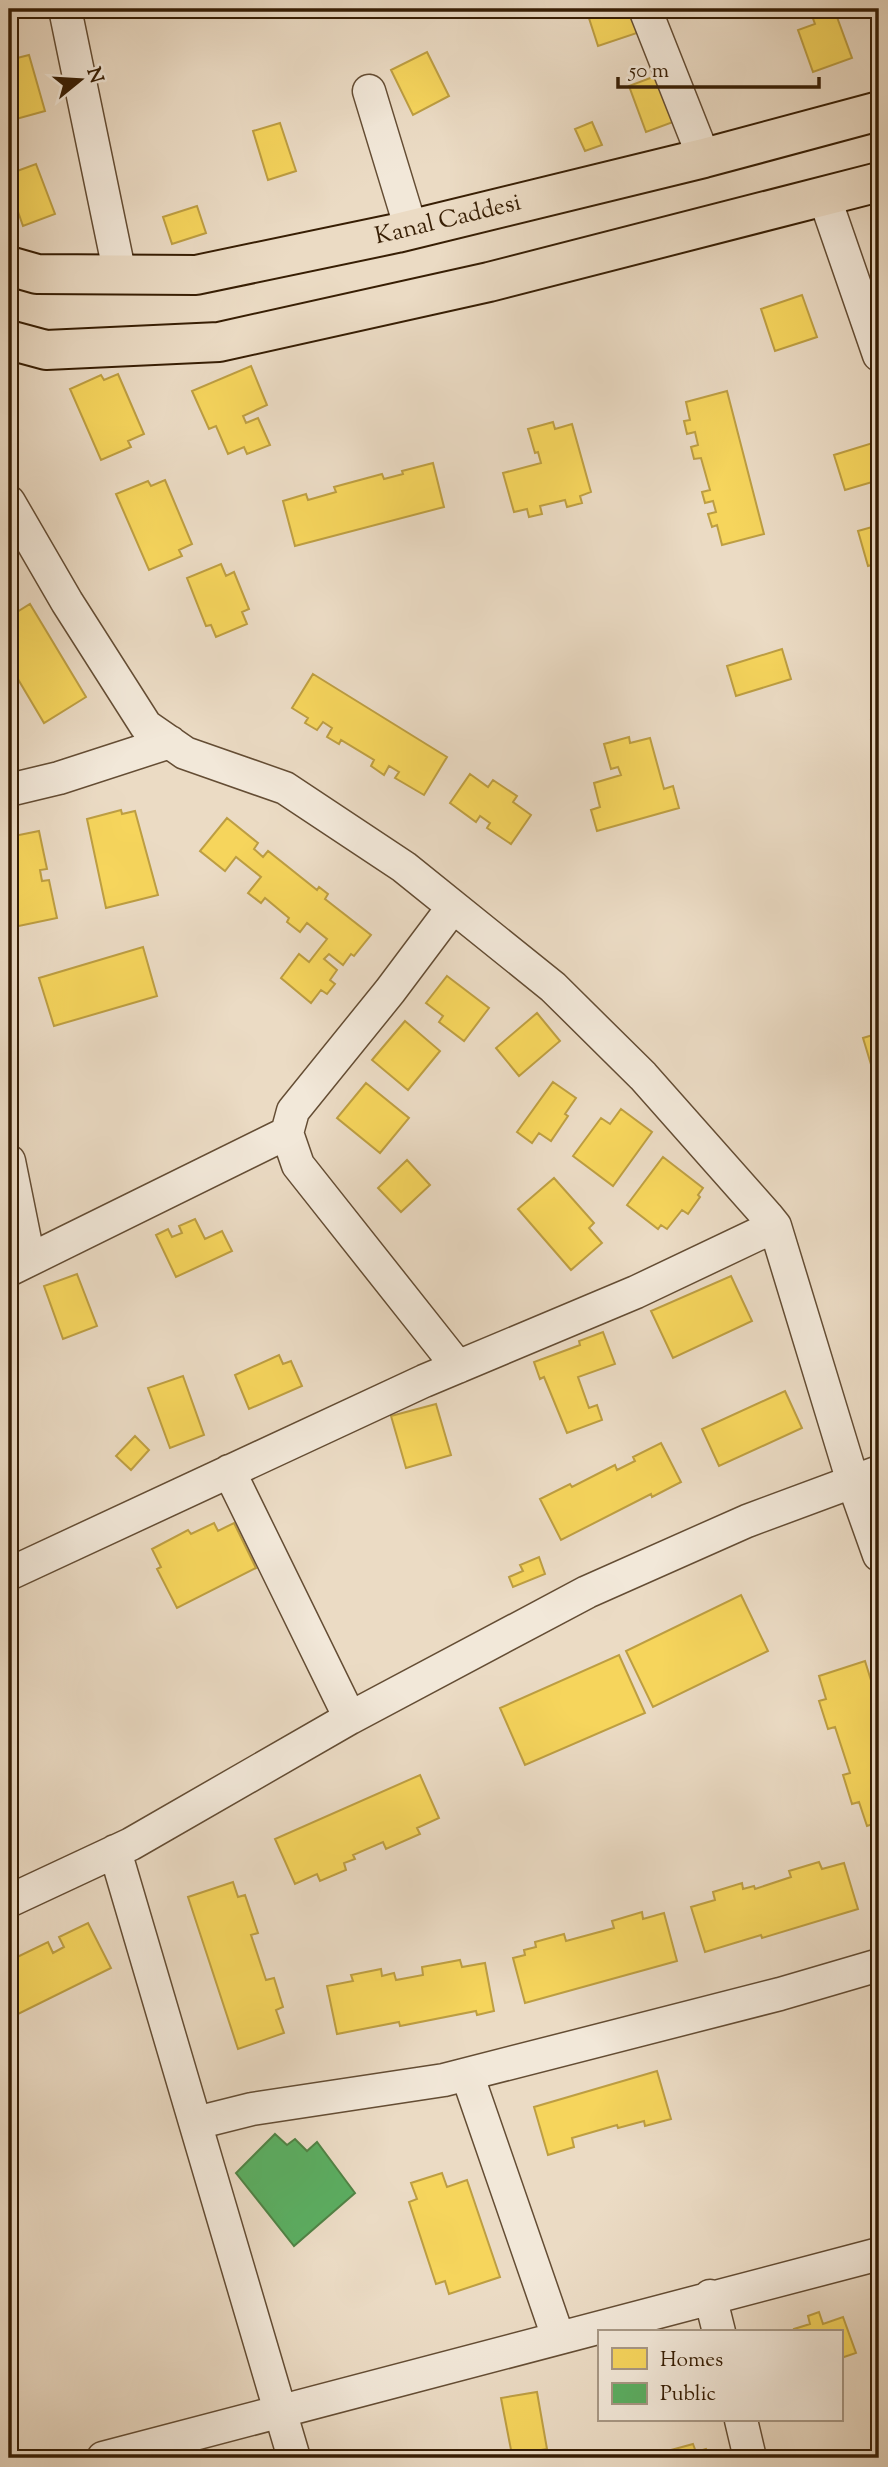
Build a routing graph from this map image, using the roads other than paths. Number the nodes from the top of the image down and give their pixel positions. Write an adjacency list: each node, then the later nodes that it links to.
1 (65, 9): 10 (street)
2 (645, 9): 5 (street)
3 (369, 91): 8 (street)
4 (879, 111): 5 (main road, Kanal Caddesi)
5 (704, 158): 8 (main road, Kanal Caddesi)
6 (879, 182): 7 (main road)
7 (824, 197): 11 (main road); 12 (street)
8 (411, 229): 10 (main road, Kanal Caddesi)
9 (9, 266): 10 (main road, Kanal Caddesi)
10 (120, 275)
11 (9, 341)
12 (879, 355)
13 (9, 502): 14 (street)
14 (170, 742): 15 (street); 16 (street)
15 (9, 790)
16 (453, 907): 17 (street); 19 (street)
17 (287, 1133): 20 (street); 21 (street)
18 (9, 1161): 20 (street)
19 (775, 1227): 21 (street); 23 (street)
20 (19, 1265)
21 (457, 1367): 22 (street)
22 (229, 1471): 25 (street); 26 (street)
23 (866, 1477): 24 (street); 26 (street)
24 (879, 1555)
25 (9, 1574)
26 (350, 1717): 27 (street)
27 (115, 1851): 28 (street); 31 (street)
28 (9, 1901)
29 (879, 1965): 30 (street)
30 (467, 2074): 31 (street); 35 (street)
31 (195, 2123): 36 (street)
32 (879, 2253): 33 (street)
33 (710, 2296): 34 (street); 35 (street)
34 (718, 2330)
35 (558, 2337): 36 (street)
36 (281, 2410): 38 (street); 39 (street)
37 (741, 2422): 40 (street)
38 (103, 2458)
39 (294, 2458)
40 (750, 2458)

